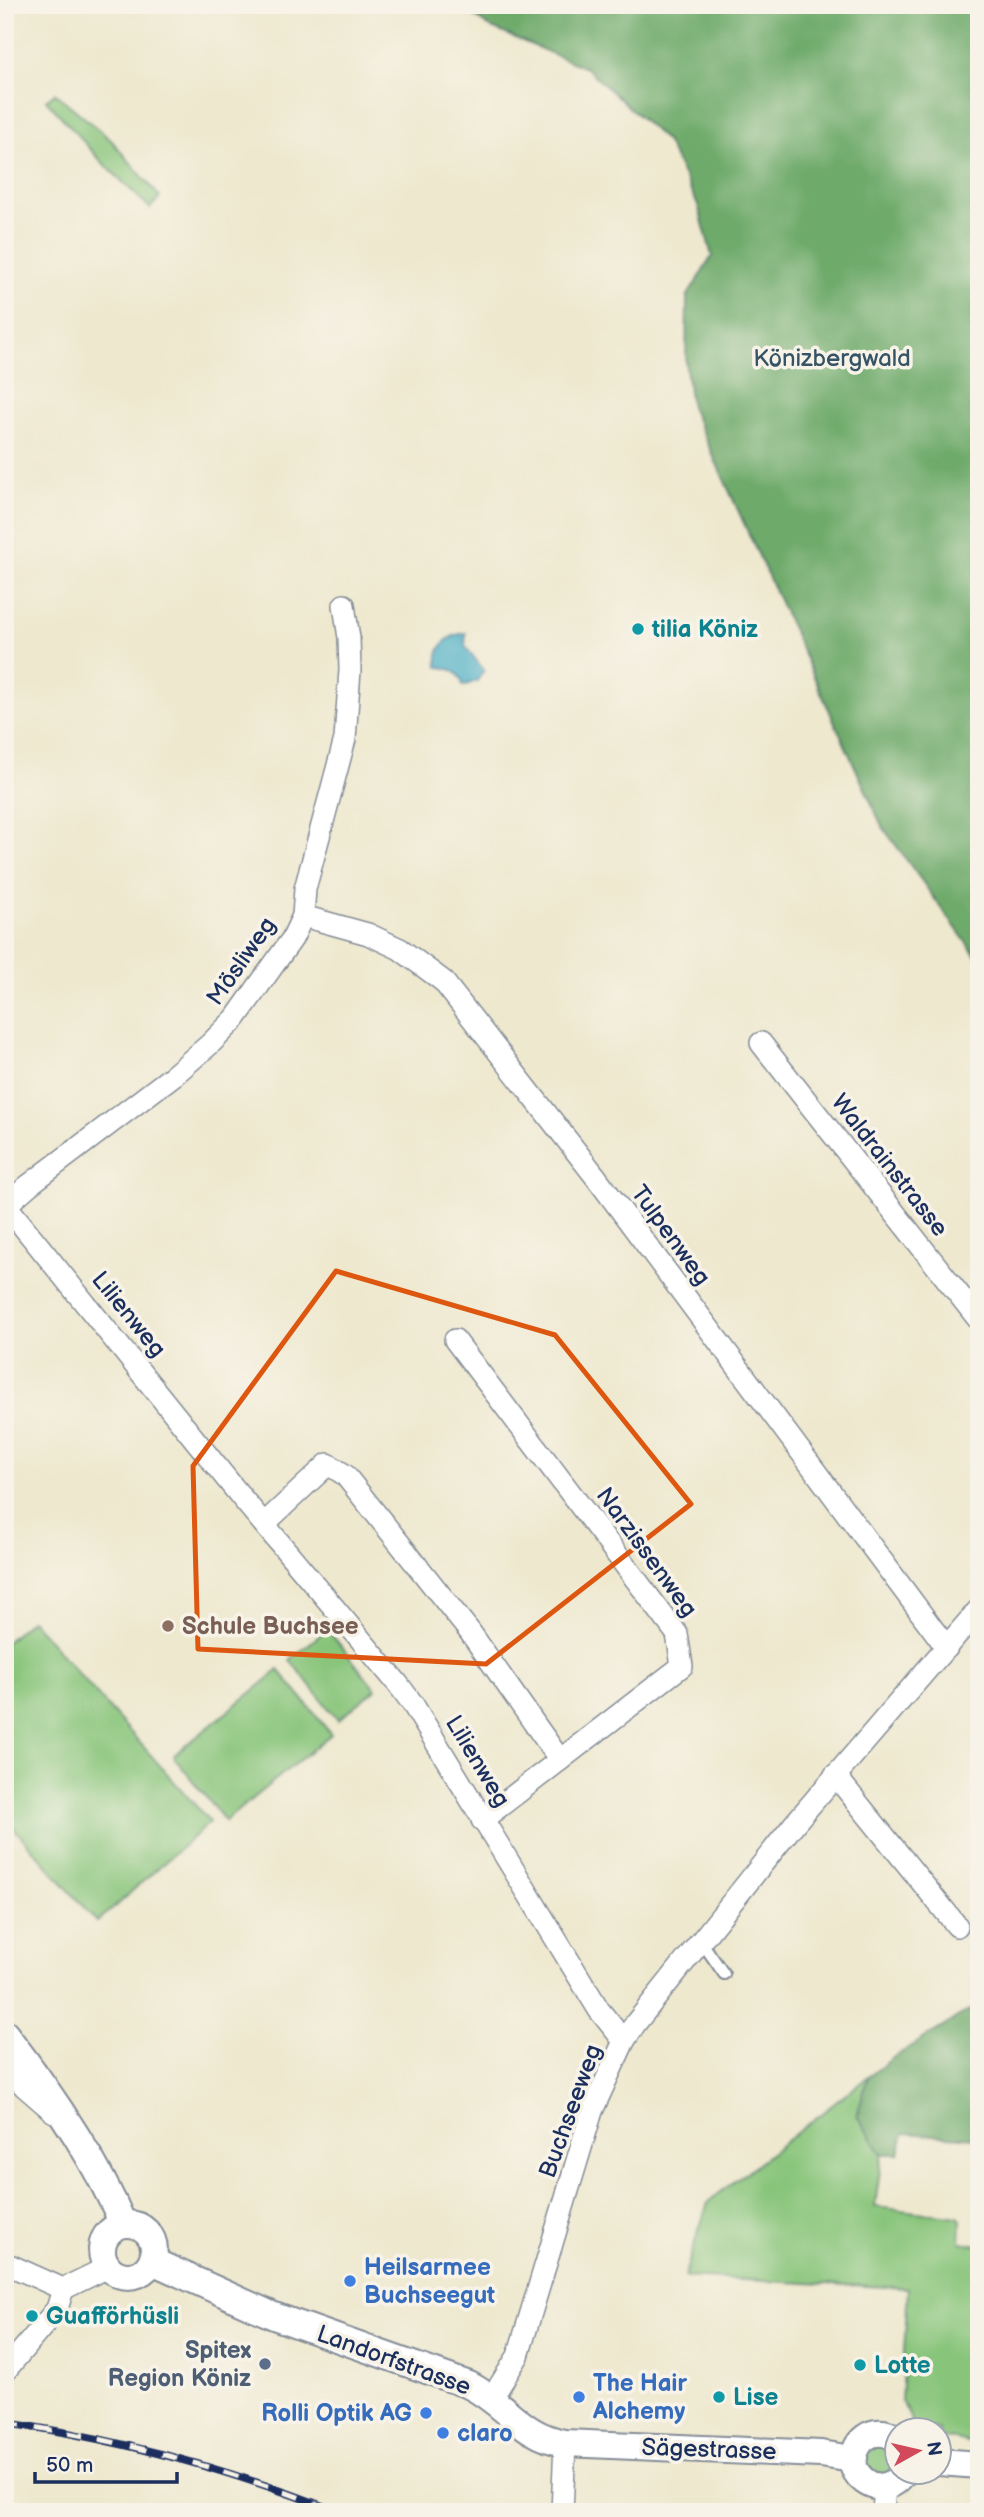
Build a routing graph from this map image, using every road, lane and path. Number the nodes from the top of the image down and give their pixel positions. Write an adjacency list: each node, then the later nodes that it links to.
1 (344, 605): 2 (street, Mösliweg)
2 (303, 916): 4 (street, Mösliweg); 9 (street, Tulpenweg)
3 (761, 1043): 5 (street, Waldrainstrasse)
4 (6, 1205): 7 (street, Lilienweg)
5 (979, 1320)
6 (455, 1340): 10 (street, Narzissenweg)
7 (264, 1524): 10 (street); 12 (street, Lilienweg)
8 (979, 1609): 9 (street, Buchseeweg)
9 (947, 1648): 11 (street, Buchseeweg)
10 (560, 1760): 12 (street, Narzissenweg)
11 (835, 1775): 13 (street); 14 (street, Buchseeweg)
12 (482, 1820): 17 (street, Lilienweg)
13 (957, 1926)
14 (701, 1941): 15 (lane); 17 (street, Buchseeweg)
15 (724, 1975)
16 (5, 2034): 19 (street)
17 (624, 2041): 26 (street, Buchseeweg)
18 (5, 2064): 19 (street)
19 (66, 2123): 20 (street)
20 (123, 2224): 21 (street); 23 (street)
21 (152, 2260): 23 (street); 26 (street, Landorfstrasse)
22 (5, 2263): 24 (street)
23 (108, 2267): 24 (street)
24 (63, 2289): 25 (street)
25 (5, 2371)
26 (492, 2398): 28 (street, Landorfstrasse)
27 (883, 2432): 29 (street)
28 (565, 2443): 29 (street, Sägestrasse); 33 (street)
29 (852, 2459): 32 (street)
30 (953, 2463): 31 (street)
31 (979, 2465)
32 (890, 2490)
33 (562, 2512)

